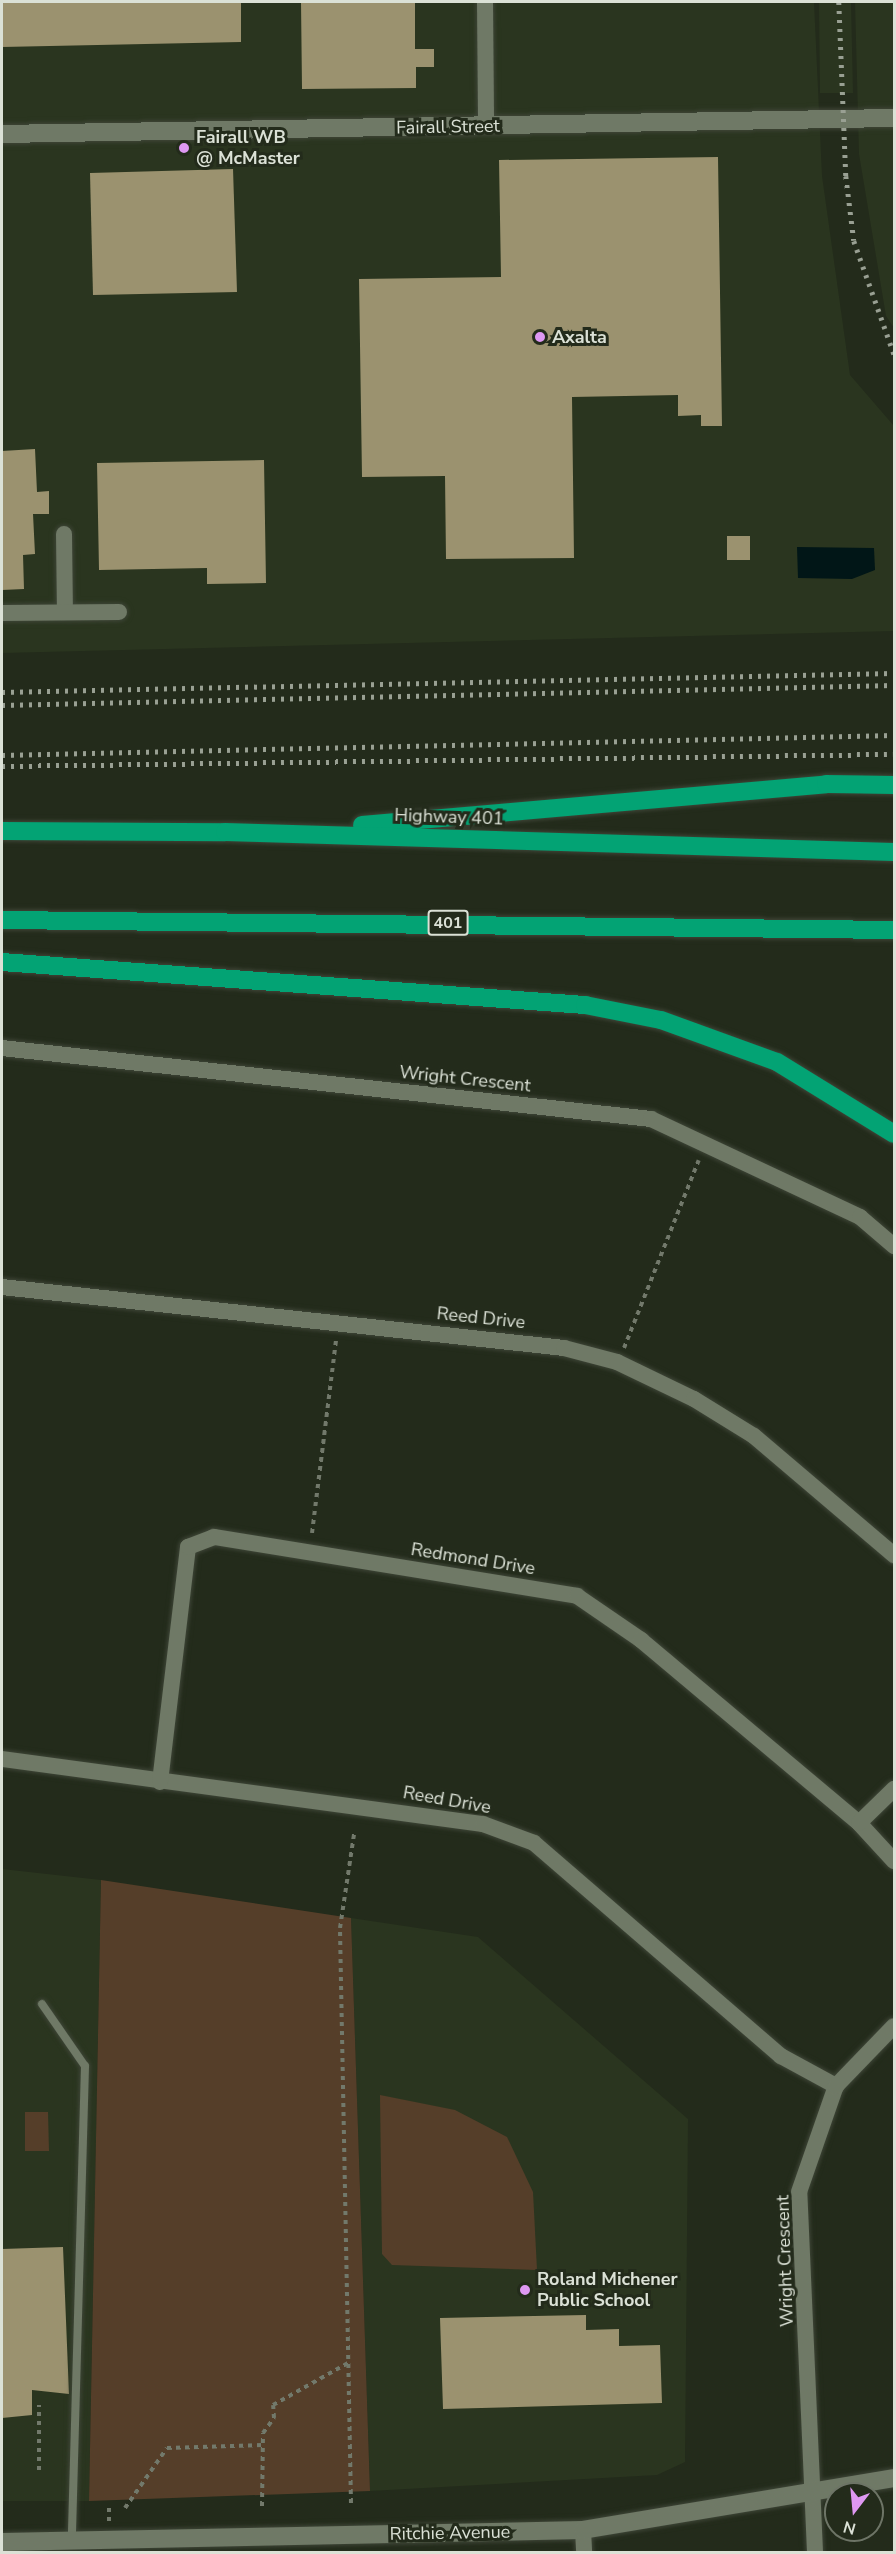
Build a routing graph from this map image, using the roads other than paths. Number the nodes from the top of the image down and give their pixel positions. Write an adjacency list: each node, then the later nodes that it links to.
1 (485, 2): 3 (street)
2 (894, 118): 3 (street, Fairall Street)
3 (486, 126): 4 (street, Fairall Street)
4 (2, 134)
5 (64, 534): 6 (street)
6 (65, 612): 7 (street); 8 (street)
7 (119, 612)
8 (2, 613)
9 (894, 785): 11 (highway)
10 (2, 831): 11 (highway, Highway 401)
11 (225, 832): 12 (highway, Highway 401)
12 (894, 852)
13 (2, 920): 14 (highway, 401)
14 (894, 930)
15 (2, 962): 17 (highway)
16 (2, 1048): 18 (street, Wright Crescent)
17 (894, 1134)
18 (894, 1246)
19 (2, 1287): 20 (street, Reed Drive)
20 (894, 1555)
21 (2, 1759): 22 (street, Reed Drive)
22 (160, 1782): 24 (street, Redmond Drive); 28 (street, Reed Drive)
23 (894, 1789): 24 (street)
24 (859, 1823): 25 (street, Redmond Drive)
25 (894, 1861)
26 (42, 2004): 32 (lane)
27 (894, 2026): 28 (street, Wright Crescent)
28 (836, 2086): 30 (street, Wright Crescent)
29 (894, 2478): 30 (street, Ritchie Avenue)
30 (814, 2488): 31 (street, Ritchie Avenue); 35 (street, Wright Crescent)
31 (583, 2530): 32 (street, Ritchie Avenue); 34 (street)
32 (72, 2539): 33 (street, Ritchie Avenue)
33 (2, 2542)
34 (584, 2553)
35 (815, 2553)

